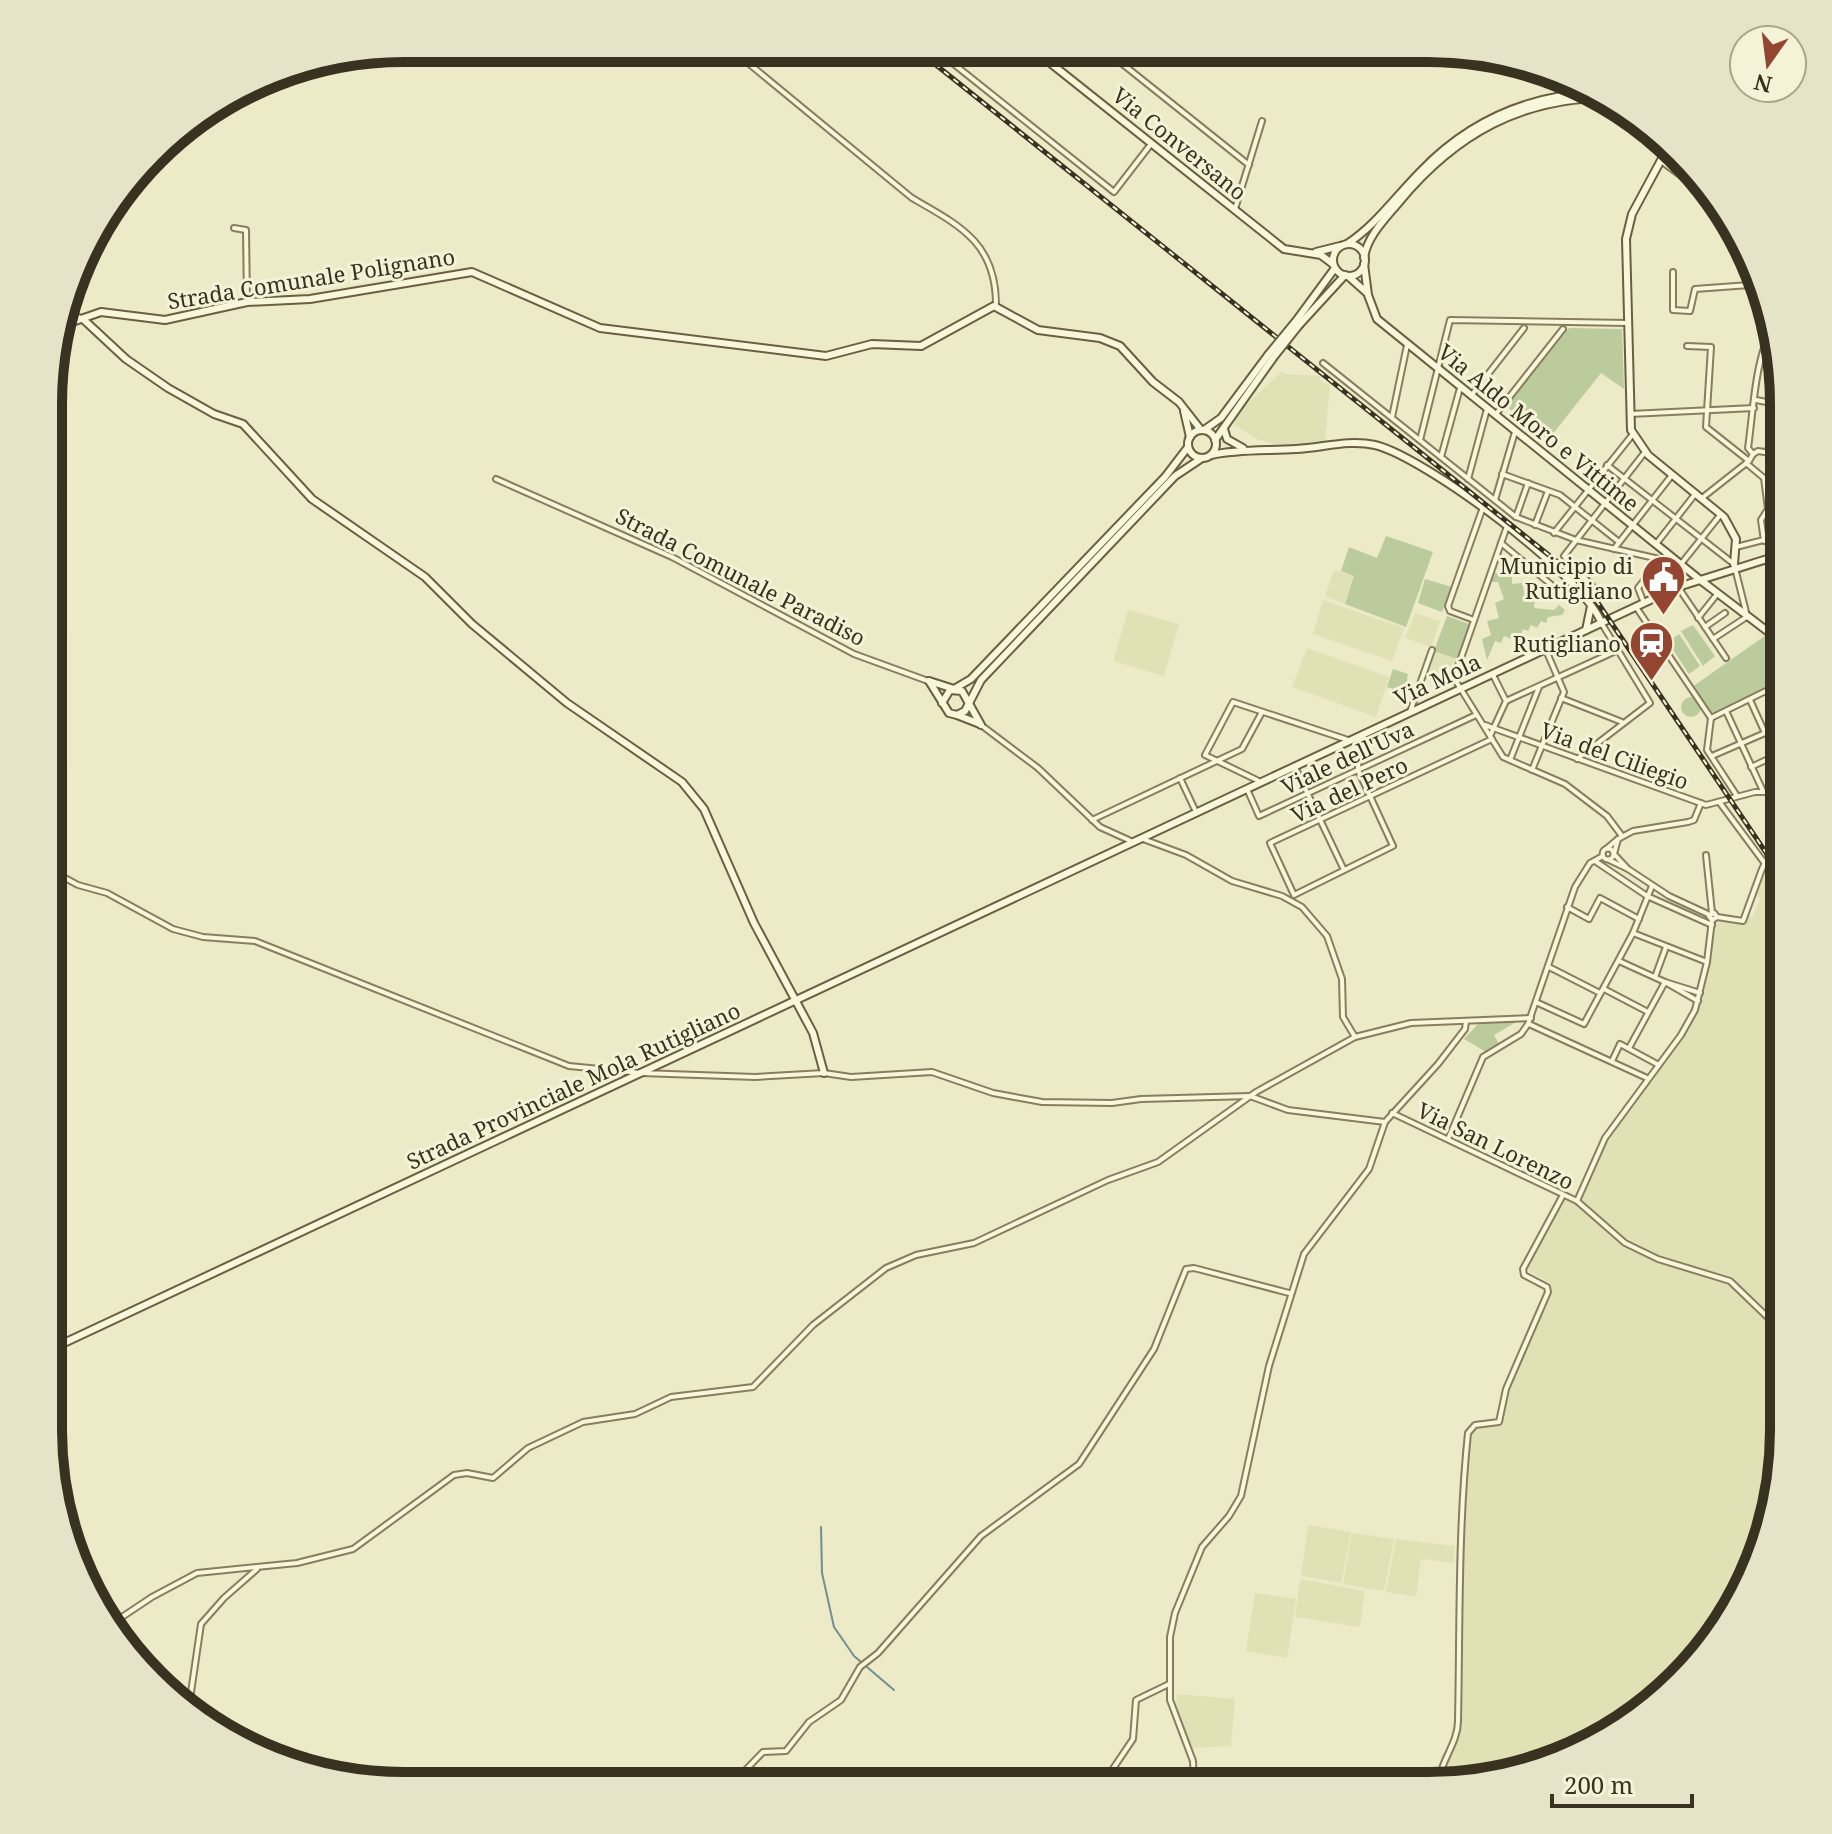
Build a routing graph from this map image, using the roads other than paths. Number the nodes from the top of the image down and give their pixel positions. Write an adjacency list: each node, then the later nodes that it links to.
1 (747, 62): 22 (street)
2 (951, 62): 8 (street)
3 (1049, 62): 8 (street, Via Conversano)
4 (1120, 62): 10 (street)
5 (1575, 95): 13 (street)
6 (1583, 99): 15 (street)
7 (1262, 121): 10 (street)
8 (1152, 143): 11 (street, Via Conversano)
9 (1665, 157): 27 (street)
10 (1249, 165): 11 (street)
11 (1235, 209): 14 (street, Via Conversano)
12 (234, 228): 21 (street)
13 (1345, 245): 14 (street); 15 (street); 16 (street)
14 (1309, 253): 16 (street, Via Conversano)
15 (1364, 261): 18 (street); 20 (street, Via Aldo Moro e Vittime)
16 (1334, 266): 18 (street); 26 (street)
17 (1673, 272): 19 (street)
18 (1347, 275): 20 (street, Via Aldo Moro e Vittime); 26 (street)
19 (1749, 285)
20 (1368, 295): 30 (street, Via Aldo Moro e Vittime)
21 (247, 302): 22 (street, Strada Comunale Polignano); 24 (street, Strada Comunale Polignano)
22 (996, 307): 40 (street)
23 (74, 315): 24 (street)
24 (83, 319): 25 (street, Strada Comunale Polignano); 202 (street)
25 (72, 322)
26 (1298, 322): 33 (street, bridge)
27 (1628, 323): 35 (street); 44 (street)
28 (1524, 328): 37 (street)
29 (1563, 329): 45 (street)
30 (1407, 345): 35 (street, Via Aldo Moro e Vittime); 46 (street)
31 (1687, 346): 43 (street)
32 (1765, 348): 38 (street)
33 (1270, 356): 47 (street); 48 (street)
34 (1323, 363): 46 (street)
35 (1438, 369): 36 (street, Via Aldo Moro e Vittime); 52 (street)
36 (1460, 388): 37 (street, Via Aldo Moro e Vittime); 61 (street)
37 (1471, 396): 42 (street, Via Aldo Moro e Vittime)
38 (1755, 400): 39 (street); 41 (street)
39 (1770, 403)
40 (1183, 407): 48 (street); 51 (street)
41 (1754, 408): 43 (street); 59 (street)
42 (1487, 409): 45 (street, Via Aldo Moro e Vittime); 69 (street)
43 (1707, 411): 44 (street); 63 (street)
44 (1630, 414): 50 (street)
45 (1494, 416): 49 (street, Via Aldo Moro e Vittime)
46 (1392, 418): 52 (street)
47 (1224, 427): 53 (street); 56 (street)
48 (1202, 430): 51 (street); 53 (street)
49 (1515, 432): 65 (street); 71 (street, Via Aldo Moro e Vittime)
50 (1633, 434): 58 (street); 64 (street)
51 (1190, 437): 55 (street)
52 (1420, 440): 61 (street)
53 (1216, 441): 56 (street); 60 (street)
54 (1770, 441): 57 (street)
55 (1188, 447): 62 (street); 126 (street)
56 (1242, 449): 60 (street); 78 (street)
57 (1768, 451): 59 (street)
58 (1645, 452): 66 (street); 67 (street)
59 (1753, 454): 63 (street)
60 (1211, 455): 62 (street)
61 (1441, 457): 69 (street)
62 (1202, 458): 132 (street)
63 (1748, 462): 73 (street); 90 (street)
64 (1607, 465): 67 (street); 71 (street)
65 (1502, 474): 70 (street); 74 (street)
66 (1672, 475): 73 (street); 75 (street)
67 (1624, 478): 75 (street); 76 (street)
68 (496, 479): 123 (street, Strada Comunale Paradiso)
69 (1468, 479): 74 (street)
70 (1528, 483): 72 (street); 80 (street)
71 (1588, 490): 76 (street, Via Aldo Moro e Vittime); 77 (street)
72 (1548, 491): 77 (street); 83 (street)
73 (1699, 496): 79 (street); 81 (street)
74 (1495, 500): 80 (street)
75 (1652, 500): 81 (street); 84 (street)
76 (1605, 503): 82 (street); 84 (street, Via Aldo Moro e Vittime)
77 (1574, 507): 82 (street); 86 (street)
78 (1482, 510): 85 (street); 111 (street)
79 (1721, 514): 87 (street); 94 (street)
80 (1516, 517): 83 (street)
81 (1675, 519): 87 (street); 93 (street)
82 (1591, 520): 89 (street); 91 (street)
83 (1535, 525): 86 (street)
84 (1632, 525): 91 (street); 93 (street, Via Aldo Moro e Vittime)
85 (1506, 529): 92 (street); 105 (street)
86 (1554, 533): 89 (street)
87 (1701, 539): 98 (street); 99 (street)
88 (1770, 539): 90 (street)
89 (1576, 540): 95 (street); 102 (street)
90 (1764, 541): 94 (street)
91 (1619, 542): 95 (street)
92 (1501, 543): 104 (street); 111 (street)
93 (1656, 544): 98 (street, Via Aldo Moro e Vittime)
94 (1736, 547): 99 (street)
95 (1614, 549): 97 (street)
96 (1770, 557): 99 (street, Via Mola)
97 (1661, 559): 98 (street); 106 (street)
98 (1681, 564): 100 (street, Via Aldo Moro e Vittime)
99 (1734, 566): 100 (street, Via Mola); 109 (street)
100 (1699, 579): 101 (street, Via Mola); 103 (street, Via Aldo Moro e Vittime)
101 (1678, 587): 106 (street, Via Mola); 110 (street)
102 (1599, 593)
103 (1718, 593): 109 (street, Via Aldo Moro e Vittime); 110 (street)
104 (1571, 601)
105 (1590, 602): 112 (street); 114 (street)
106 (1644, 603): 107 (street, Via Mola)
107 (1636, 607): 112 (street, Via Mola); 138 (street)
108 (1725, 613): 113 (street)
109 (1747, 614): 115 (street, Via Aldo Moro e Vittime); 116 (street)
110 (1698, 618): 113 (street)
111 (1474, 620): 125 (street)
112 (1602, 624): 114 (street, Via Mola); 119 (street)
113 (1705, 627): 116 (street)
114 (1586, 630): 117 (street, Via Mola)
115 (1770, 633)
116 (1713, 639): 120 (street)
117 (1545, 648): 121 (street, Via Mola); 122 (street)
118 (1432, 650): 135 (street)
119 (1618, 650): 122 (street); 139 (street)
120 (1726, 658)
121 (1492, 673): 125 (street, Via Mola); 130 (street)
122 (1557, 676): 124 (street); 128 (street)
123 (929, 681): 126 (street, Strada Comunale Paradiso); 131 (street)
124 (1540, 685): 130 (street); 146 (street)
125 (1459, 688): 135 (street, Via Mola); 137 (street)
126 (954, 689): 131 (street); 132 (street)
127 (1770, 689): 129 (street)
128 (1561, 698): 139 (street); 150 (street)
129 (1750, 700): 133 (street); 143 (street)
130 (1506, 701): 142 (street)
131 (942, 703): 136 (street)
132 (968, 703): 136 (street); 141 (street)
133 (1726, 711): 138 (street); 149 (street)
134 (1262, 712): 148 (street); 155 (street); 155 (street)
135 (1410, 712): 144 (street, Via Mola)
136 (957, 715): 141 (street)
137 (1476, 715): 140 (street); 158 (street, Viale dell'Uva)
138 (1711, 718): 151 (street)
139 (1624, 722): 153 (street)
140 (1483, 724): 142 (street, Via del Ciliegio); 145 (street)
141 (981, 725): 171 (street)
142 (1494, 728): 145 (street); 146 (street, Via del Ciliegio)
143 (1765, 733): 147 (street); 149 (street)
144 (1359, 737): 148 (street, Via Mola); 158 (street)
145 (1491, 737): 154 (street); 166 (street, Via del Pero)
146 (1519, 737): 150 (street, Via del Ciliegio); 154 (street)
147 (1770, 737)
148 (1351, 741): 156 (street, Via Mola)
149 (1741, 744): 151 (street); 157 (street)
150 (1542, 746): 153 (street, Via del Ciliegio); 159 (street)
151 (1711, 757): 167 (street)
152 (1770, 758): 157 (street)
153 (1577, 759): 168 (street, Via del Ciliegio)
154 (1510, 760): 159 (street)
155 (1218, 761): 160 (street); 161 (street)
156 (1295, 767): 161 (street, Via Mola); 165 (street)
157 (1751, 767): 163 (street)
158 (1358, 770): 165 (street, Viale dell'Uva); 166 (street)
159 (1532, 770): 173 (street)
160 (1180, 778): 170 (street); 171 (street)
161 (1261, 782): 162 (street, Via Mola)
162 (1247, 789): 165 (street, Viale dell'Uva); 170 (street, Via Mola)
163 (1763, 791): 164 (street, Via del Ciliegio); 167 (street, Via del Ciliegio)
164 (1770, 792)
165 (1307, 793): 172 (street)
166 (1369, 796): 172 (street, Via del Pero); 185 (street)
167 (1737, 796): 169 (street, Via del Ciliegio)
168 (1701, 803): 169 (street, Via del Ciliegio); 173 (street)
169 (1720, 803): 183 (street)
170 (1196, 812): 174 (street, Via Mola)
171 (1092, 820): 174 (street)
172 (1320, 820): 185 (street); 185 (street, Via del Pero)
173 (1620, 838): 175 (street); 178 (street)
174 (1137, 840): 176 (street, Via Mola); 209 (street)
175 (1606, 849): 178 (street); 180 (street)
176 (1112, 852): 202 (street, Strada Provinciale Mola Rutigliano)
177 (1770, 853): 183 (street)
178 (1614, 854): 181 (street); 184 (street)
179 (1706, 855): 191 (street)
180 (1603, 856): 181 (street); 182 (street)
181 (1609, 860): 184 (street)
182 (1595, 861): 189 (street); 190 (street)
183 (1765, 863): 186 (street); 191 (street)
184 (1628, 869): 188 (street)
185 (1344, 870)
186 (1770, 870)
187 (62, 876): 213 (street)
188 (1652, 886): 189 (street); 191 (street)
189 (1647, 896): 191 (street); 192 (street)
190 (1567, 907): 192 (street); 197 (street)
191 (1713, 918): 196 (street)
192 (1639, 919): 193 (street)
193 (1633, 933): 194 (street); 195 (street)
194 (1666, 947): 196 (street); 198 (street)
195 (1619, 961): 198 (street); 200 (street)
196 (1707, 962): 201 (street)
197 (1549, 967): 200 (street); 204 (street)
198 (1655, 977): 199 (street)
199 (1665, 982): 201 (street); 203 (street); 205 (street)
200 (1602, 991): 204 (street); 205 (street)
201 (1700, 993): 203 (street)
202 (795, 1001): 213 (street, Strada Provinciale Mola Rutigliano); 214 (street)
203 (1698, 1001): 212 (street)
204 (1538, 1003): 206 (street)
205 (1648, 1012): 210 (street)
206 (1531, 1018): 207 (street); 208 (street)
207 (1466, 1021): 209 (street); 217 (street)
208 (1528, 1024): 211 (street); 219 (street)
209 (1355, 1037): 216 (street)
210 (1629, 1048): 211 (street); 212 (street)
211 (1612, 1061): 215 (street)
212 (1657, 1064): 215 (street)
213 (641, 1073): 214 (street); 224 (street, Strada Provinciale Mola Rutigliano)
214 (824, 1073): 216 (street)
215 (1647, 1078): 221 (street)
216 (1250, 1096): 218 (street, Via San Lorenzo); 225 (street)
217 (1392, 1113): 218 (street); 219 (street, Via San Lorenzo)
218 (1385, 1122): 222 (street)
219 (1449, 1137): 220 (street, Via San Lorenzo)
220 (1563, 1195): 221 (street, Via San Lorenzo); 229 (street)
221 (1577, 1201): 223 (street, Via San Lorenzo)
222 (1289, 1293): 227 (street); 230 (street)
223 (1770, 1319)
224 (62, 1344)
225 (258, 1568): 226 (street); 228 (street)
226 (120, 1619)
227 (1169, 1684): 231 (street); 232 (street)
228 (190, 1697)
229 (1441, 1771)
230 (743, 1772)
231 (1111, 1772)
232 (1193, 1772)

